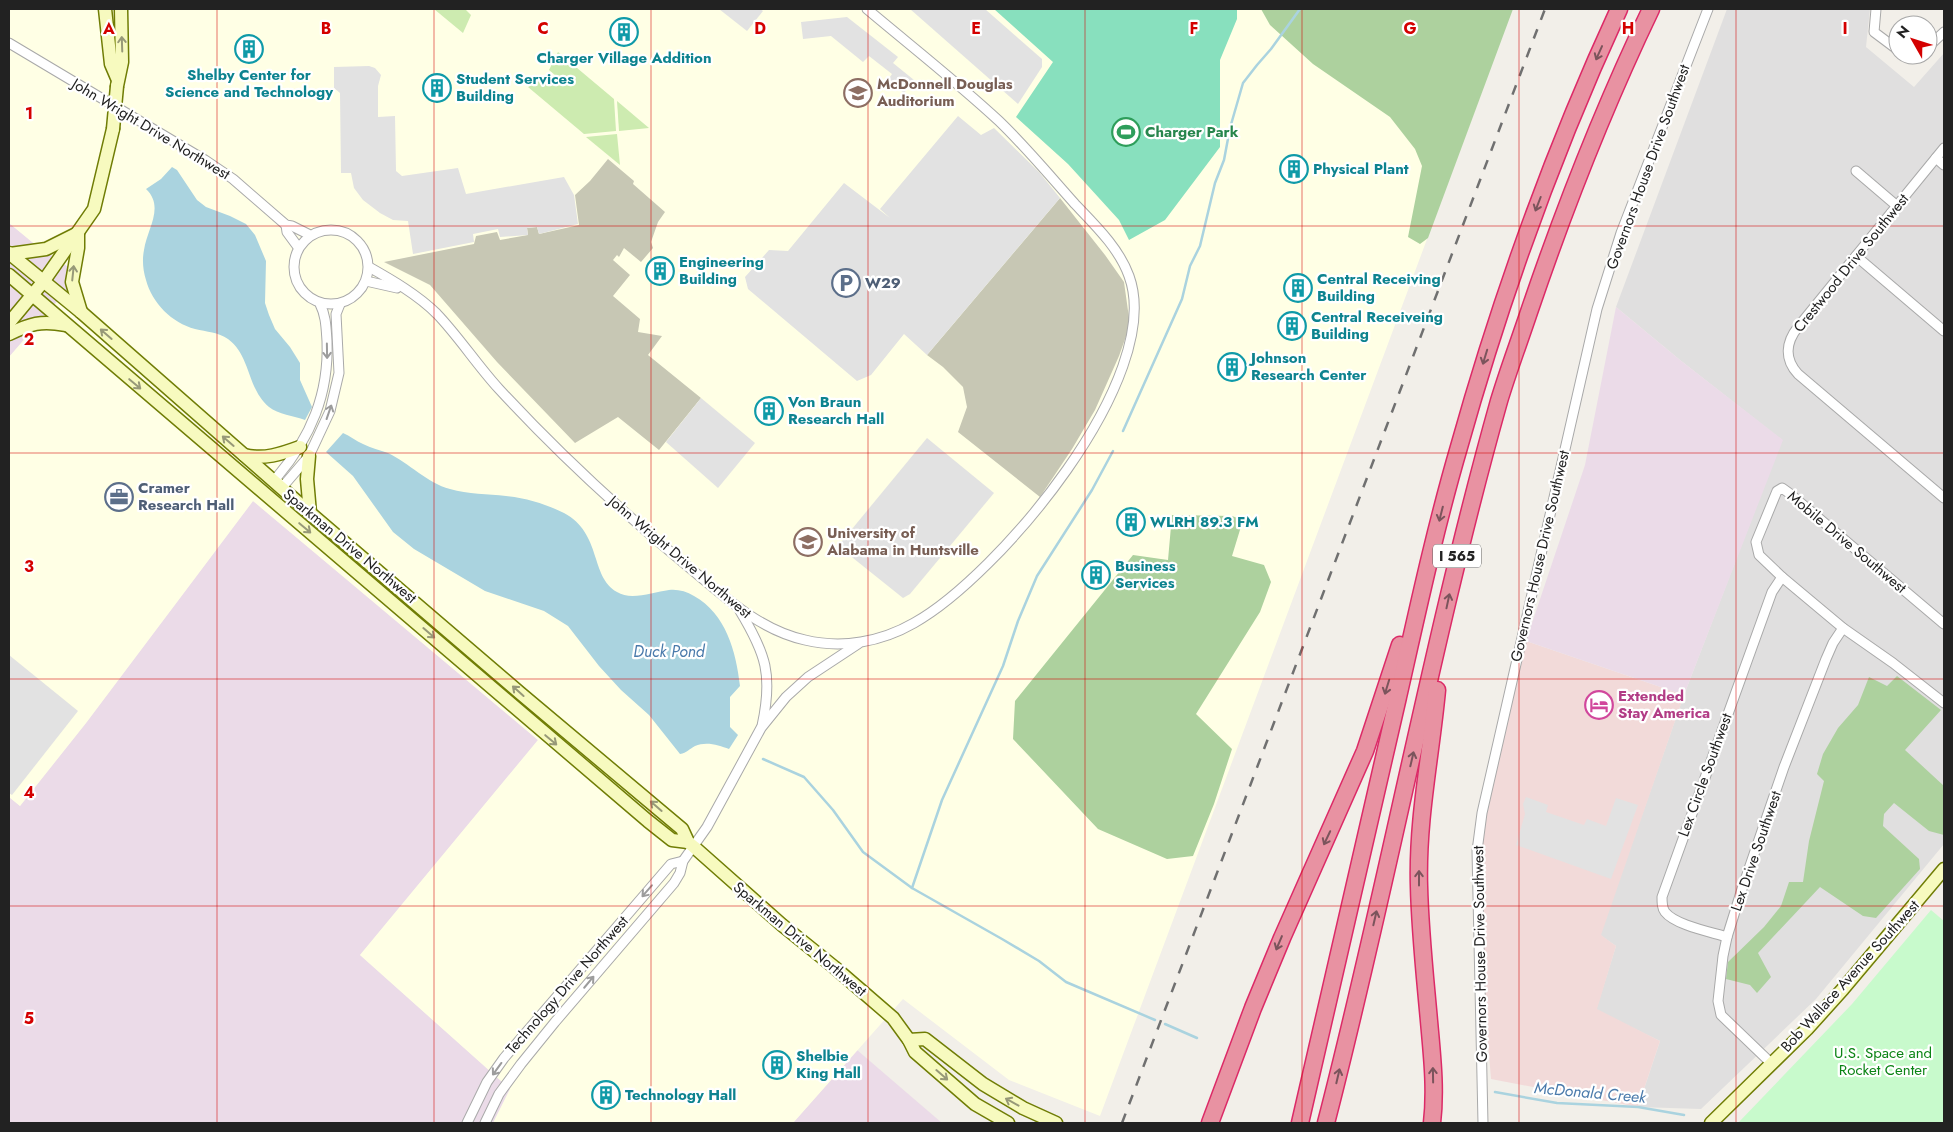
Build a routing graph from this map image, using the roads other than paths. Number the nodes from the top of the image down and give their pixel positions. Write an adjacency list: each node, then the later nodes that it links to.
1 (105, 9): 10 (main road)
2 (121, 9): 10 (main road, one-way to 2)
3 (867, 9): 47 (street, John Wright Drive Northwest)
4 (1620, 9): 41 (highway, I 565, one-way to 41)
5 (1652, 9): 45 (highway, I 565, one-way to 5)
6 (1708, 9): 64 (street, Governors House Drive Southwest)
7 (1876, 9): 8 (street)
8 (1888, 42)
9 (9, 43): 16 (street, John Wright Drive Northwest)
10 (117, 82): 17 (main road, bridge)
11 (1944, 148): 12 (street, Crestwood Drive Southwest)
12 (1936, 158): 13 (street); 15 (street, Crestwood Drive Southwest)
13 (1944, 165)
14 (1856, 171): 15 (street)
15 (1897, 206): 21 (street, Crestwood Drive Southwest)
16 (286, 225): 18 (street, John Wright Drive Northwest); 19 (street, John Wright Drive Northwest)
17 (78, 233): 20 (main road); 25 (main road); 30 (main road, one-way to 17)
18 (310, 235): 19 (street); 22 (street)
19 (298, 247): 28 (street)
20 (9, 253): 25 (main road, Sparkman Drive Northwest)
21 (1856, 256): 33 (street); 39 (street, Crestwood Drive Southwest)
22 (369, 267): 24 (street); 26 (street, John Wright Drive Northwest)
23 (9, 275): 27 (main road, Sparkman Drive Northwest)
24 (366, 281): 26 (street, John Wright Drive Northwest); 29 (street)
25 (43, 282): 27 (main road); 30 (main road, Sparkman Drive Northwest)
26 (404, 290): 43 (street, John Wright Drive Northwest)
27 (33, 294): 31 (main road); 32 (main road, Sparkman Drive Northwest)
28 (320, 304): 29 (street); 35 (street, one-way to 35)
29 (340, 304): 35 (street, one-way to 29)
30 (81, 312): 36 (main road, Sparkman Drive Northwest, one-way to 30)
31 (9, 323)
32 (65, 325): 34 (main road); 38 (main road, Sparkman Drive Northwest, one-way to 38)
33 (1944, 331)
34 (9, 334)
35 (304, 452): 36 (main road); 37 (street); 40 (main road)
36 (243, 454): 37 (main road, Sparkman Drive Northwest)
37 (278, 485): 38 (street); 40 (main road, Sparkman Drive Northwest)
38 (268, 497): 50 (main road, Sparkman Drive Northwest, one-way to 50)
39 (1944, 498)
40 (310, 513): 50 (main road, Sparkman Drive Northwest, one-way to 40)
41 (1426, 575): 56 (highway, one-way to 56); 61 (highway, I 565)
42 (1782, 577): 44 (street, Mobile Drive Southwest); 46 (street, Mobile Drive Southwest); 53 (street, Lex Circle Southwest)
43 (739, 608): 47 (street, John Wright Drive Northwest); 49 (street)
44 (1944, 624)
45 (1443, 626): 62 (highway, I 565, one-way to 45); 63 (highway, one-way to 45)
46 (1843, 628): 48 (street, Mobile Drive Southwest); 53 (street, Lex Drive Southwest)
47 (860, 643): 49 (street, Technology Drive Northwest)
48 (1944, 703)
49 (761, 728): 50 (street, Technology Drive Northwest)
50 (691, 844): 51 (street, Technology Drive Northwest); 54 (main road, Sparkman Drive Northwest)
51 (683, 861): 57 (street, Technology Drive Northwest, one-way to 57); 58 (street, Technology Drive Northwest, one-way to 51)
52 (1944, 869): 55 (main road, Bob Wallace Avenue Southwest)
53 (1727, 937): 55 (street, Lex Drive Southwest)
54 (909, 1040): 59 (main road, Sparkman Drive Northwest, one-way to 59); 60 (main road, one-way to 54)
55 (1772, 1064): 65 (main road, Bob Wallace Avenue Southwest)
56 (1211, 1119)
57 (467, 1123)
58 (485, 1123)
59 (1008, 1123)
60 (1056, 1123)
61 (1300, 1123)
62 (1326, 1123)
63 (1432, 1123)
64 (1483, 1123)
65 (1711, 1123)

